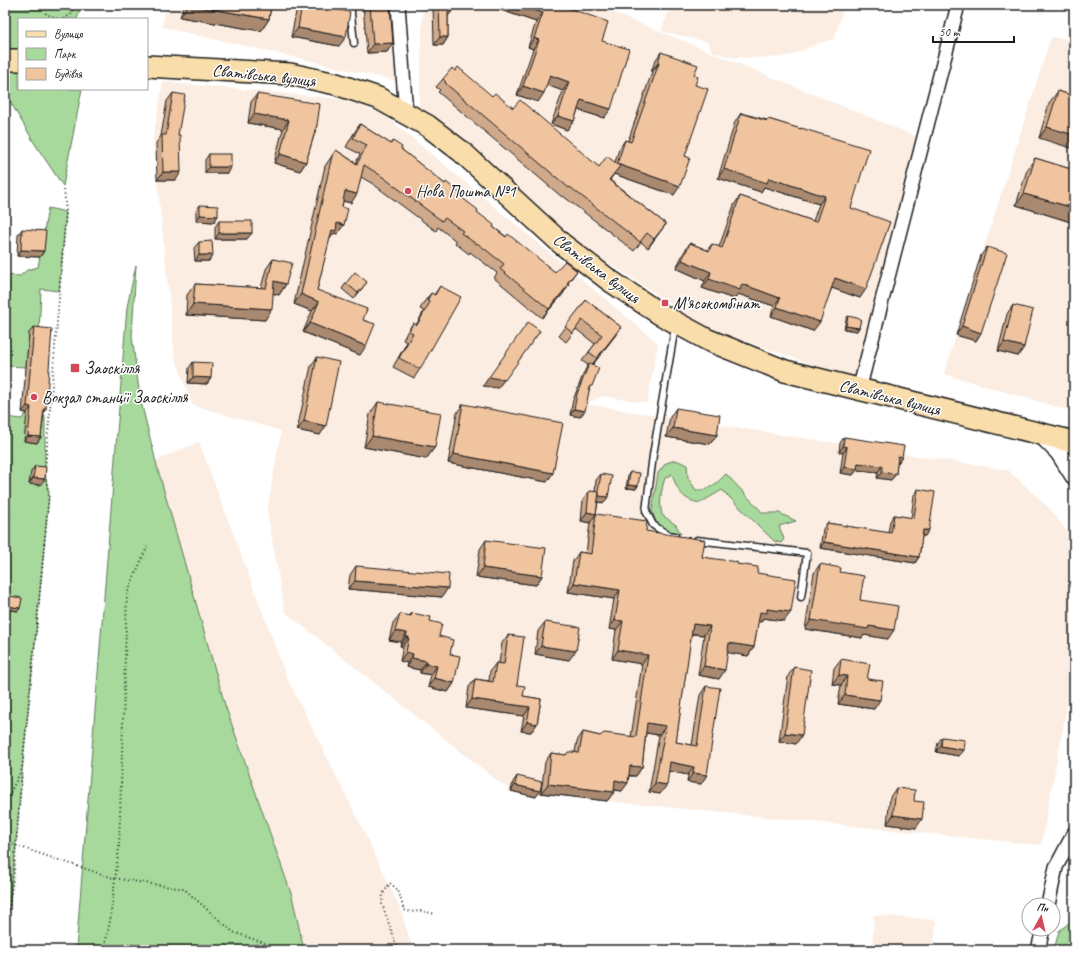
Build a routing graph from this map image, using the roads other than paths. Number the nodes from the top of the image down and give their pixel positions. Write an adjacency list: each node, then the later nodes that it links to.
1 (324, 5): 4 (lane)
2 (398, 5): 9 (street)
3 (958, 5): 11 (street)
4 (350, 8): 5 (lane)
5 (354, 43)
6 (5, 60): 7 (main road)
7 (18, 60)
8 (148, 66): 9 (main road, Сватівська вулиця)
9 (406, 114): 10 (main road, Сватівська вулиця)
10 (676, 323): 11 (main road, Сватівська вулиця); 15 (lane)
11 (859, 390): 12 (main road, Сватівська вулиця)
12 (1040, 434): 13 (main road, Сватівська вулиця); 14 (street)
13 (1074, 442)
14 (1074, 477)
15 (801, 597)
16 (1074, 833): 17 (street)
17 (1050, 897)
18 (1041, 937): 19 (street)
19 (1038, 950)

